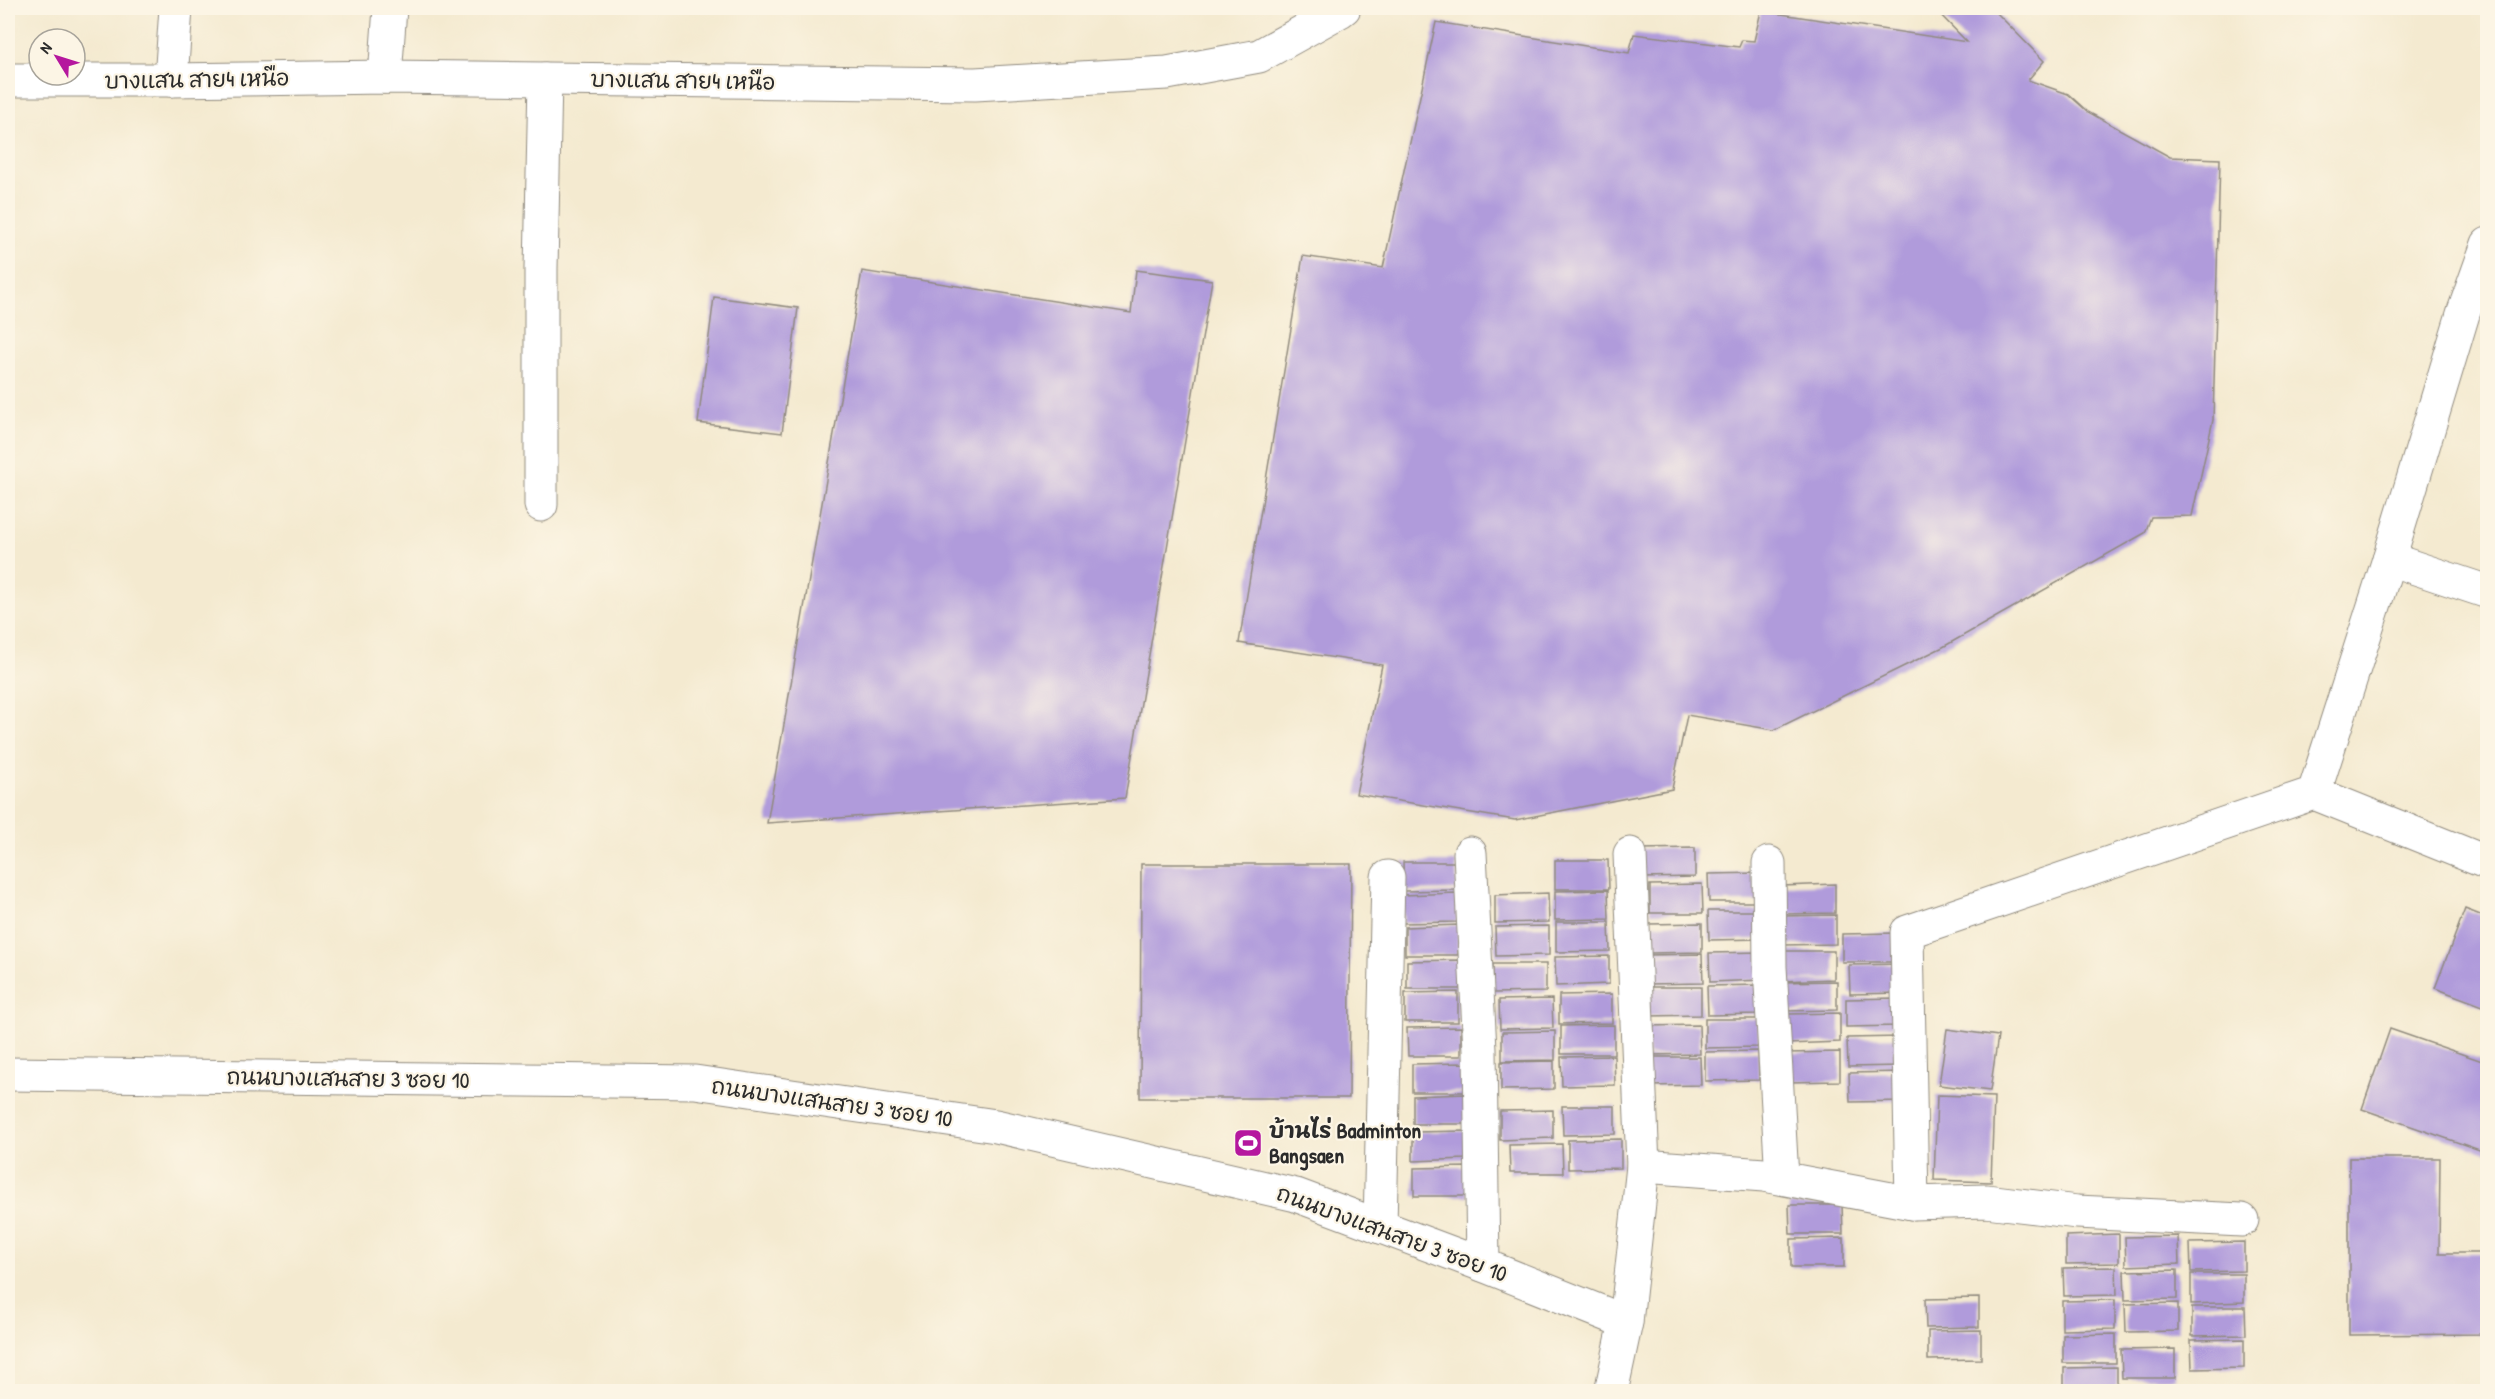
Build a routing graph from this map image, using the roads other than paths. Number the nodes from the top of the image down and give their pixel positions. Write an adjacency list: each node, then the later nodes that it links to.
1 (176, 8): 7 (street)
2 (390, 8): 4 (street)
3 (1344, 8): 5 (street, บางแสน สาย4 เหนือ)
4 (385, 77): 5 (street, บางแสน สาย4 เหนือ); 7 (street, บางแสน สาย4 เหนือ)
5 (545, 78): 10 (street)
6 (8, 80): 7 (street, บางแสน สาย4 เหนือ)
7 (171, 80)
8 (2487, 244): 9 (street)
9 (2475, 318): 11 (street)
10 (541, 505)
11 (2389, 559): 12 (street); 13 (street)
12 (2487, 592)
13 (2314, 793): 16 (street); 22 (street)
14 (1470, 853): 25 (street)
15 (1630, 855): 20 (street)
16 (2487, 863)
17 (1769, 864): 21 (street)
18 (1388, 877): 24 (street)
19 (8, 1074): 24 (street, ถนนบางแสนสาย 3 ซอย 10)
20 (1643, 1166): 21 (street); 26 (street)
21 (1782, 1178): 22 (street)
22 (1912, 1203): 23 (street)
23 (2242, 1220)
24 (1380, 1227): 25 (street, ถนนบางแสนสาย 3 ซอย 10)
25 (1482, 1265): 26 (street, ถนนบางแสนสาย 3 ซอย 10)
26 (1626, 1322): 27 (street)
27 (1611, 1392)

